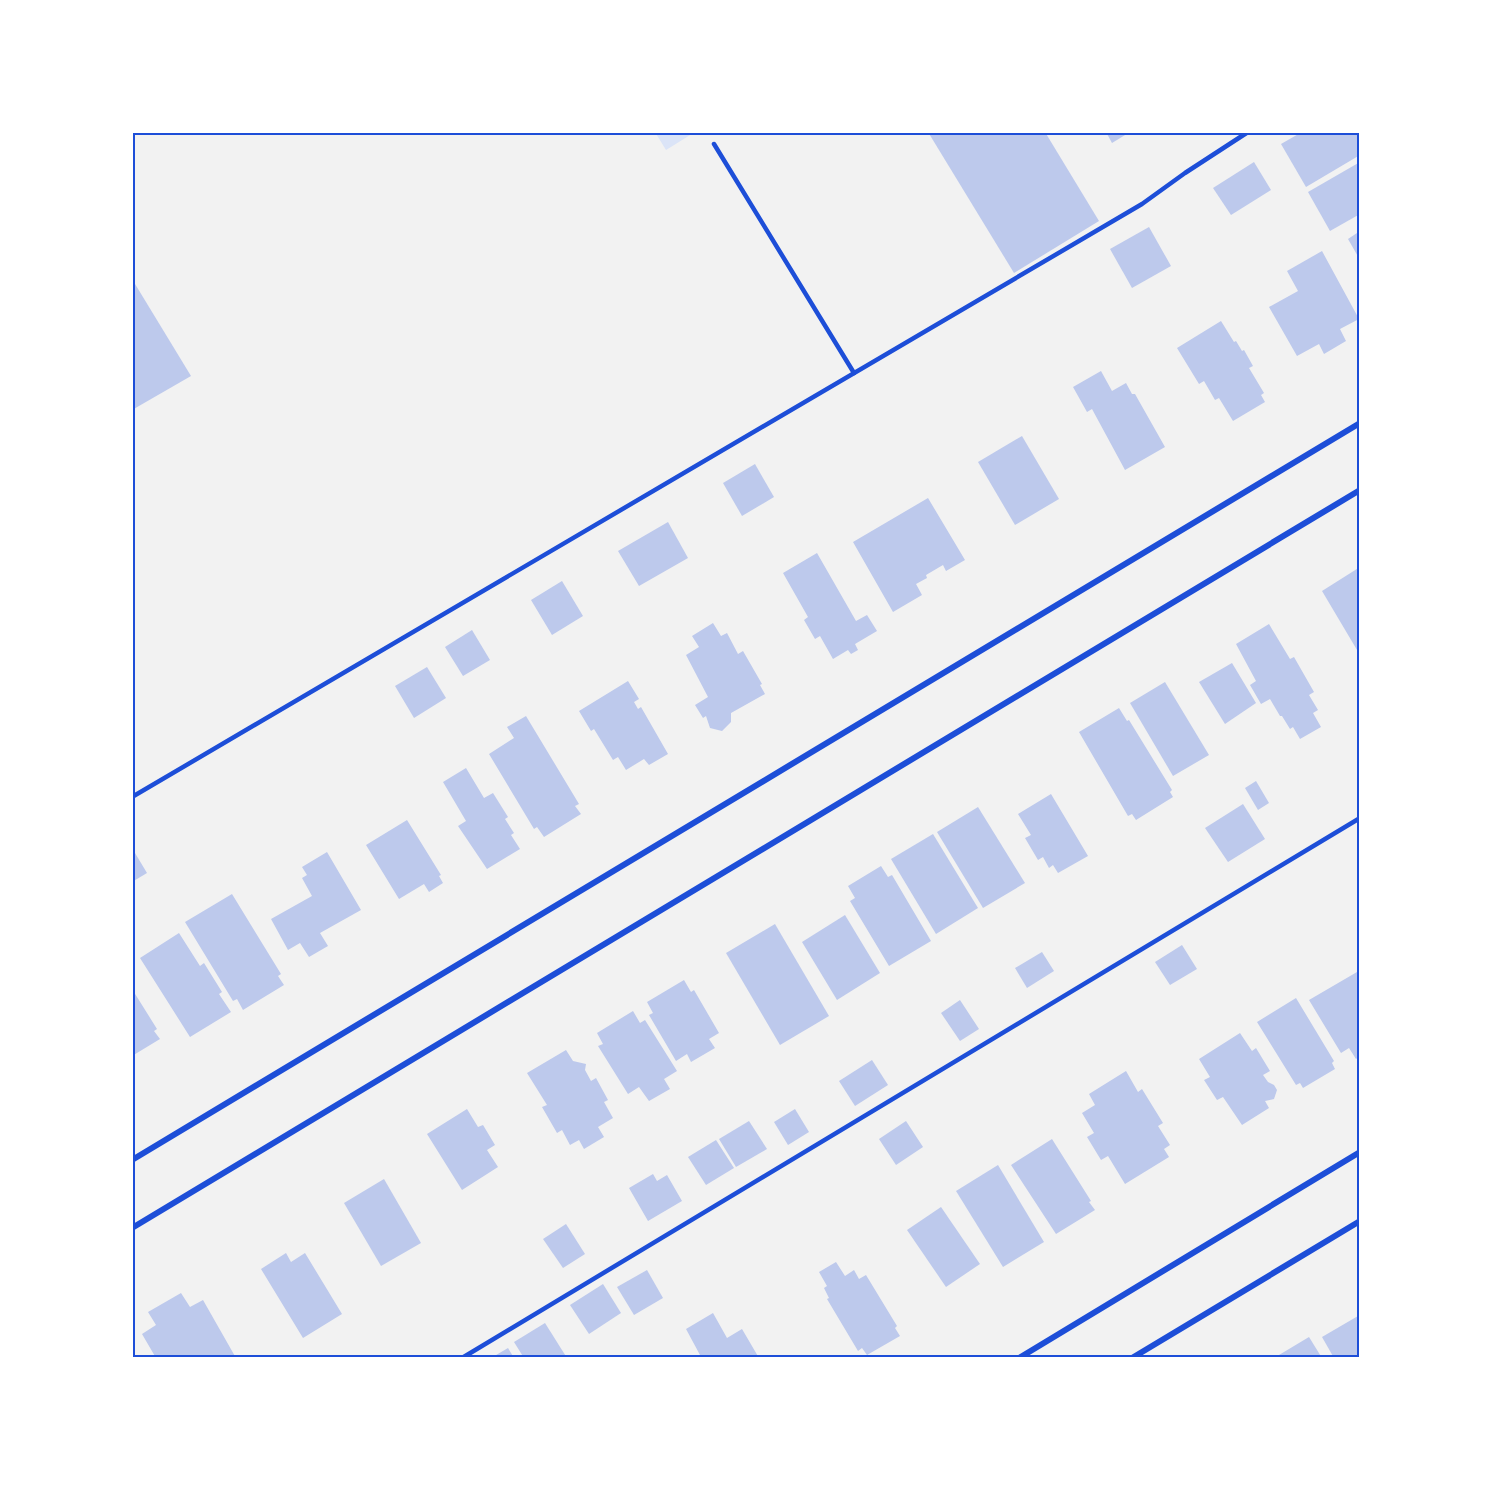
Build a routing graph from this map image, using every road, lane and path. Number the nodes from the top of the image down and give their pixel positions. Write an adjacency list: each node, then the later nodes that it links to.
1 (1248, 132): 3 (lane)
2 (714, 144): 3 (lane)
3 (854, 373): 6 (lane)
4 (1360, 423): 9 (street)
5 (1360, 490): 11 (street)
6 (132, 797)
7 (1360, 818): 12 (lane)
8 (1360, 1152): 13 (street)
9 (132, 1160)
10 (1360, 1221): 14 (street)
11 (132, 1228)
12 (462, 1358)
13 (1019, 1358)
14 (1132, 1358)

